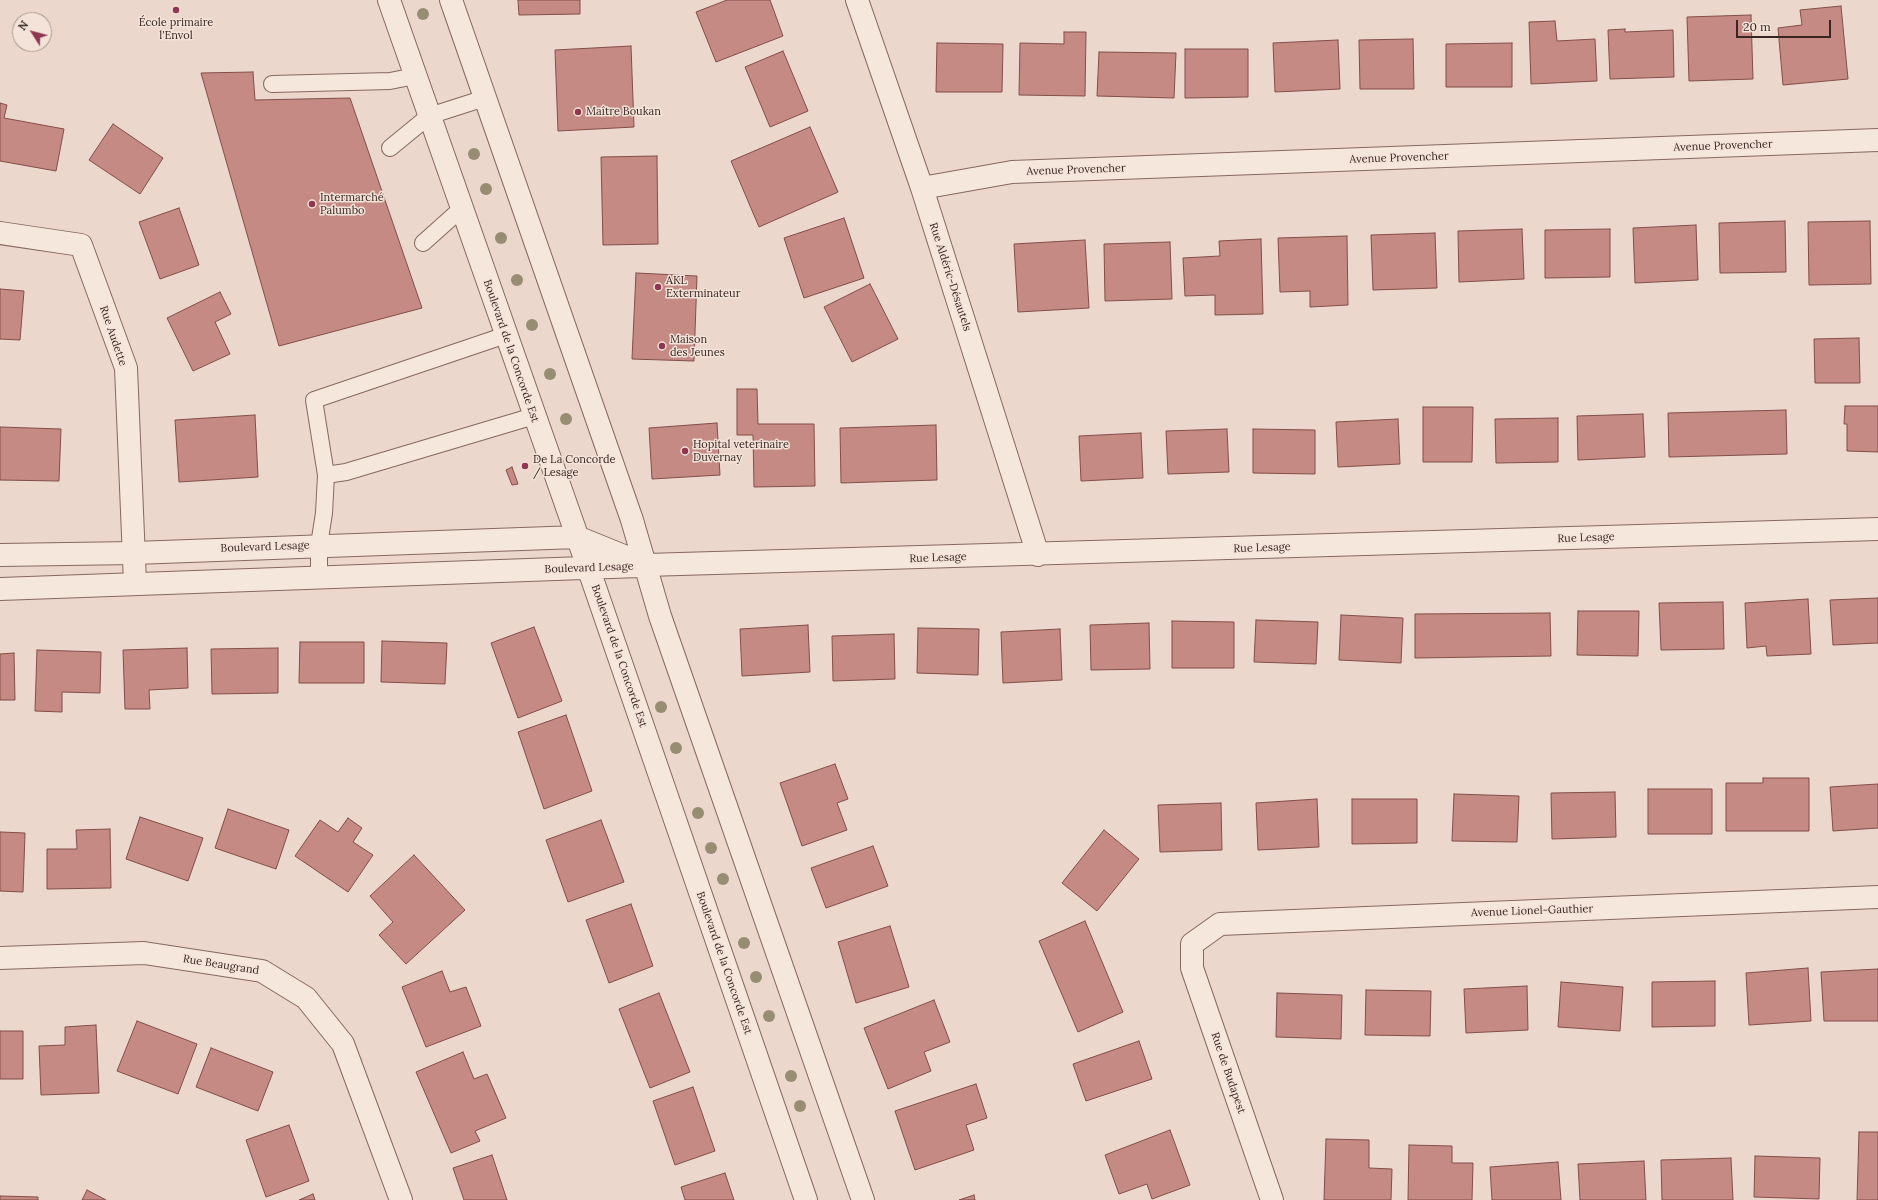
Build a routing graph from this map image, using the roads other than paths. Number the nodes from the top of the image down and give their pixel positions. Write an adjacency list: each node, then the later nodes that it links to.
1 (389, 0): 4 (street, Boulevard de la Concorde Est)
2 (451, 0): 6 (street)
3 (857, 0): 10 (street, Rue Aldéric-Désautels)
4 (415, 76): 5 (lane); 7 (street, Boulevard de la Concorde Est)
5 (272, 84)
6 (485, 98): 7 (lane); 23 (street)
7 (429, 116): 9 (lane); 11 (street, Boulevard de la Concorde Est)
8 (1878, 140): 10 (street, Avenue Provencher)
9 (390, 148)
10 (922, 188): 22 (street, Rue Aldéric-Désautels)
11 (461, 208): 13 (lane); 14 (street, Boulevard de la Concorde Est)
12 (0, 233): 20 (street, Rue Audette)
13 (423, 243)
14 (506, 335): 15 (street, Boulevard de la Concorde Est); 16 (lane)
15 (534, 416): 16 (lane); 18 (street, Boulevard de la Concorde Est)
16 (326, 475): 19 (lane)
17 (1878, 529): 22 (street, Rue Lesage)
18 (577, 537): 19 (street, Boulevard Lesage); 23 (street, Boulevard Lesage); 24 (street, Boulevard de la Concorde Est)
19 (319, 545): 20 (street, Boulevard Lesage); 25 (lane)
20 (134, 553): 21 (street, Boulevard Lesage); 26 (street, Rue Audette)
21 (0, 555)
22 (1038, 555): 23 (street, Rue Lesage)
23 (646, 565): 24 (street, Boulevard Lesage); 33 (street)
24 (588, 567): 25 (street, Boulevard Lesage); 32 (street, Boulevard de la Concorde Est)
25 (319, 578): 26 (street, Boulevard Lesage)
26 (135, 584): 27 (street, Boulevard Lesage)
27 (0, 589)
28 (1878, 897): 29 (street, Avenue Lionel-Gauthier)
29 (1192, 944): 34 (street, Rue de Budapest)
30 (0, 958): 31 (street, Rue Beaugrand)
31 (401, 1200)
32 (806, 1200)
33 (863, 1200)
34 (1272, 1200)

